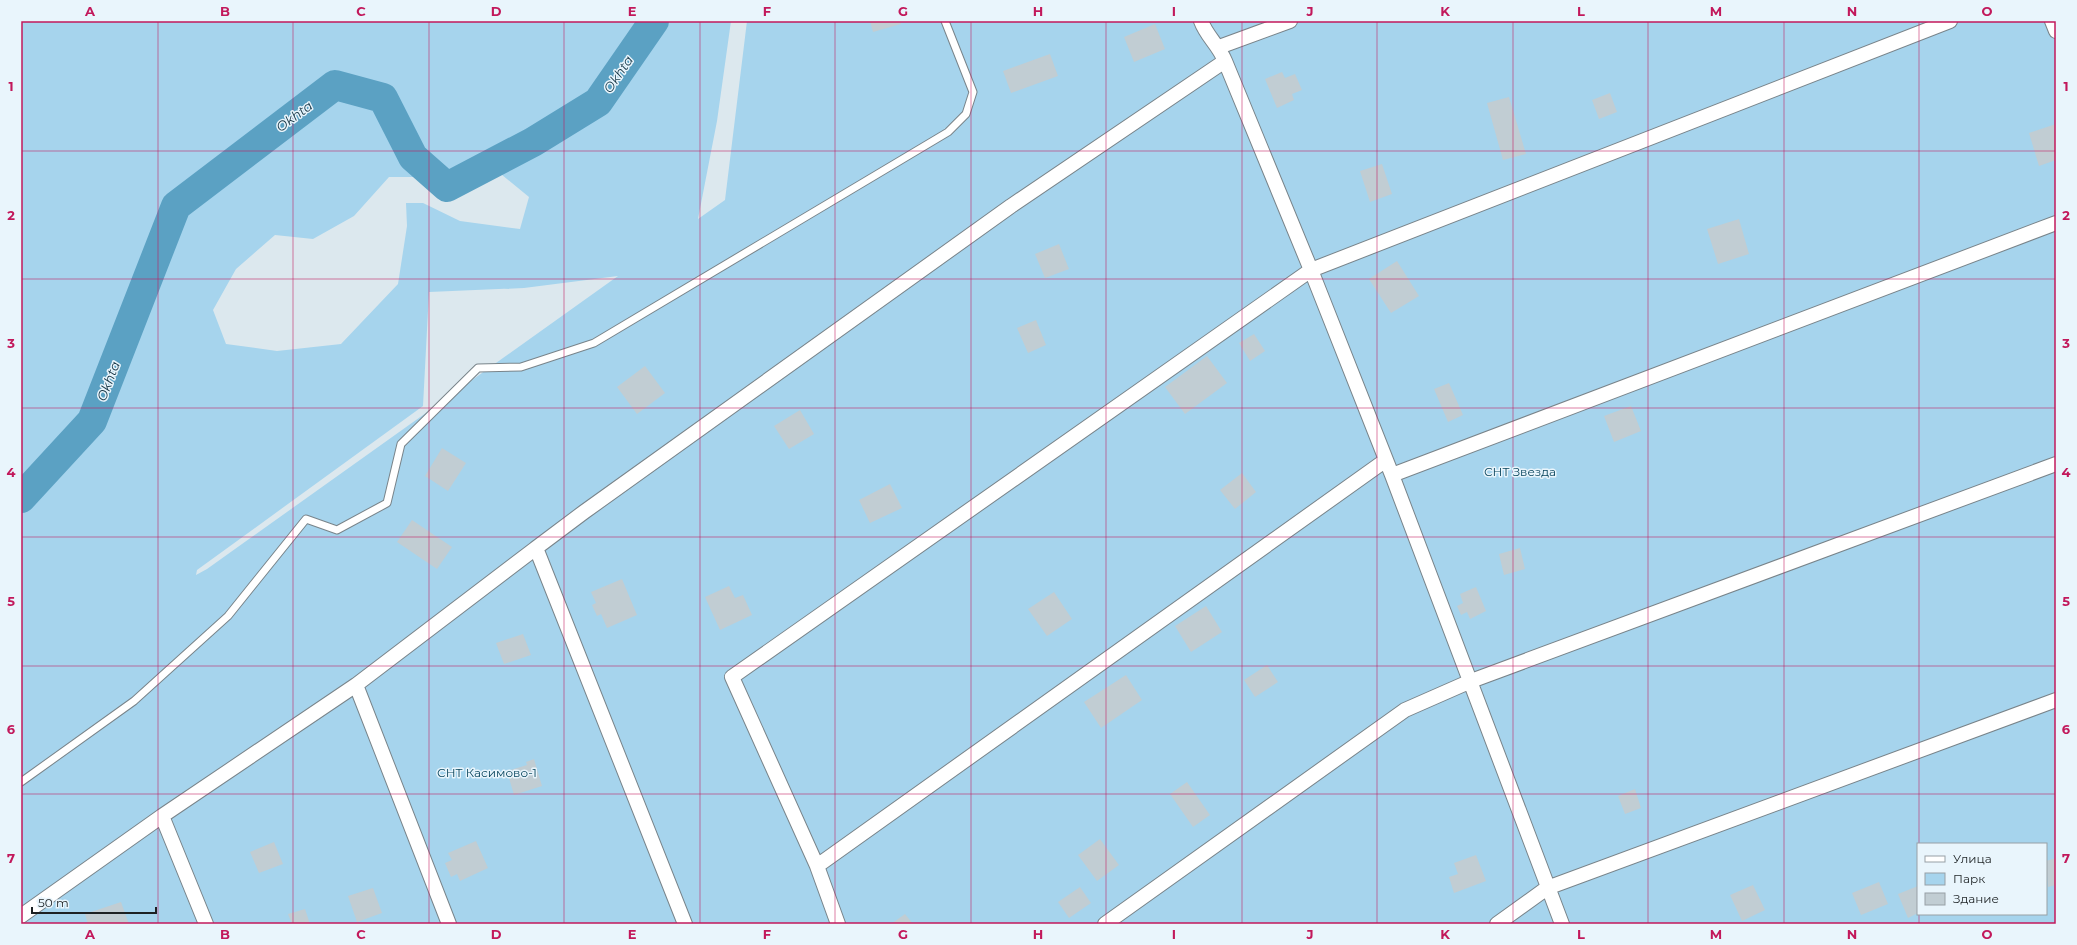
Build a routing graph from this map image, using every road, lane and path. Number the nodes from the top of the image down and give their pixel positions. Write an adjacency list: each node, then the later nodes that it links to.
1 (945, 21): 18 (lane)
2 (1200, 21): 7 (street)
3 (1290, 21): 7 (street)
4 (1950, 21): 10 (street)
5 (2052, 21): 6 (street)
6 (2056, 31)
7 (1219, 47): 8 (street)
8 (1225, 61): 10 (street); 14 (street)
9 (2056, 223): 13 (street)
10 (1312, 270): 11 (street); 20 (street)
11 (1386, 460): 13 (street); 20 (street)
12 (2056, 464): 15 (street)
13 (1392, 475): 15 (street)
14 (536, 548): 16 (street); 25 (street)
15 (1471, 681): 21 (street); 27 (street)
16 (356, 685): 19 (street); 24 (street)
17 (2056, 700): 21 (street)
18 (21, 782)
19 (162, 816): 22 (street); 23 (street)
20 (817, 866): 26 (street)
21 (1547, 888): 28 (street); 29 (street)
22 (21, 916)
23 (206, 924)
24 (449, 924)
25 (685, 924)
26 (838, 924)
27 (1105, 924)
28 (1497, 924)
29 (1562, 924)

